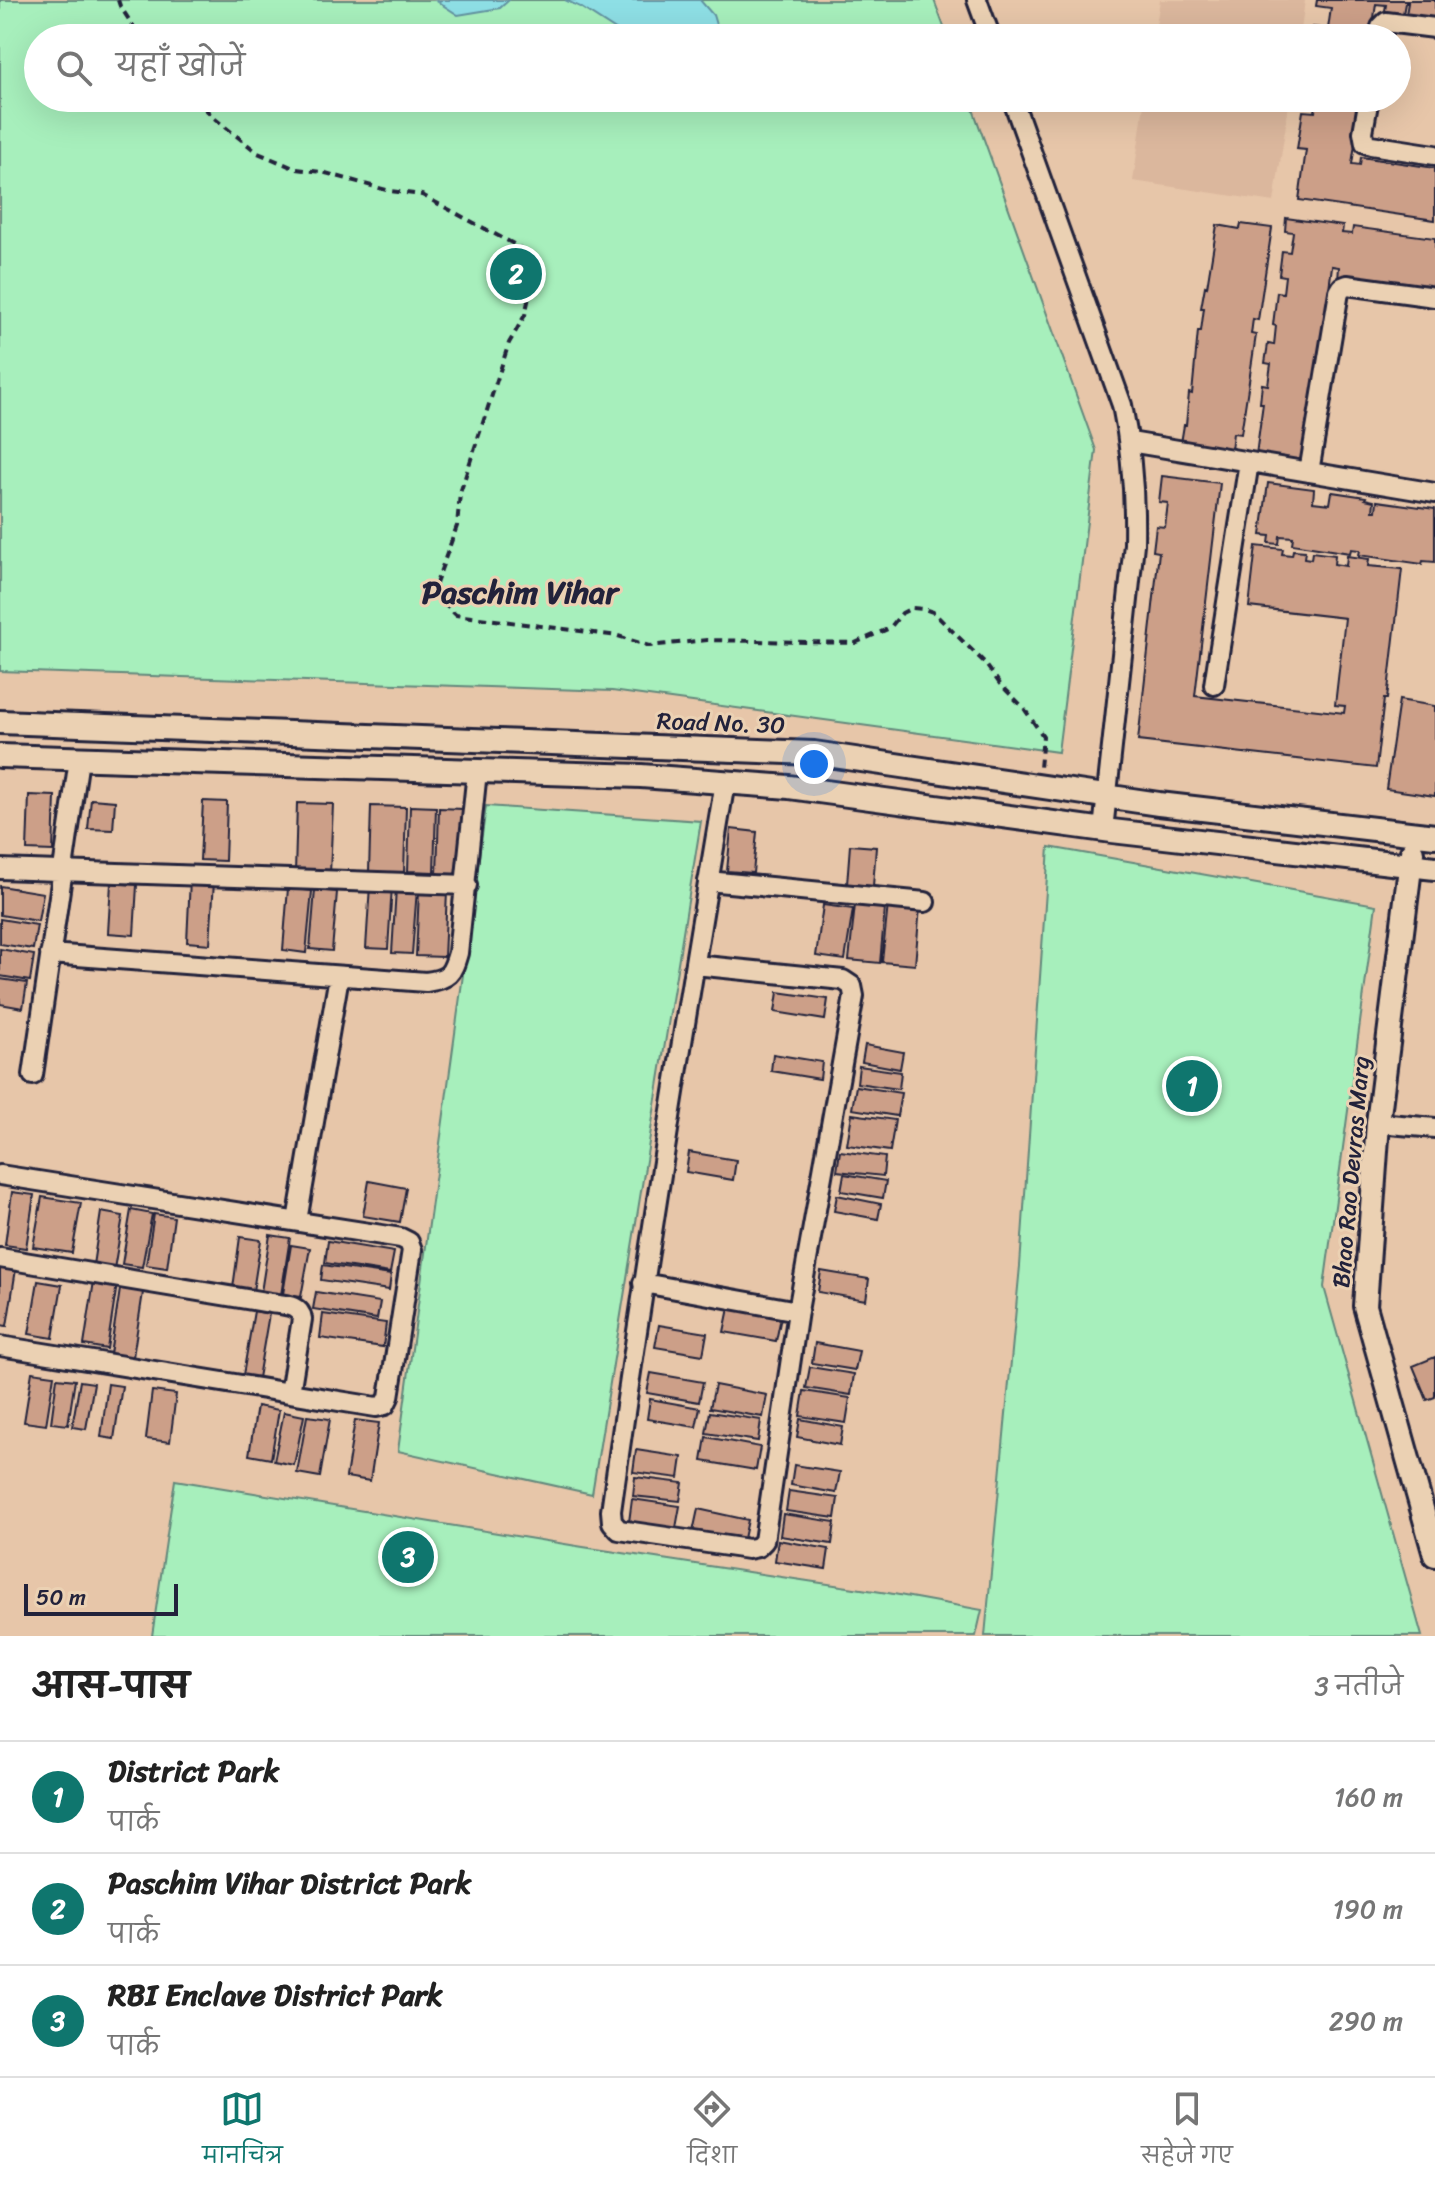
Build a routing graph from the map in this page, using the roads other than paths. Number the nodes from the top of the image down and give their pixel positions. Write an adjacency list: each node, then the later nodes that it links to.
1 (977, 0): 2 (street)
2 (986, 24)
3 (1411, 25): 4 (street)
4 (1435, 28)
5 (1017, 112): 9 (street)
6 (1367, 112): 7 (street)
7 (1435, 155)
8 (1435, 297): 11 (street)
9 (1130, 442): 10 (street); 19 (street)
10 (1249, 462): 11 (street); 13 (street)
11 (1309, 472): 12 (street)
12 (1435, 492)
13 (1214, 685)
14 (0, 722): 19 (street, Road No. 30)
15 (0, 756): 16 (street)
16 (79, 759): 17 (street); 25 (street)
17 (477, 771): 18 (street); 27 (street)
18 (725, 782): 20 (street); 26 (street)
19 (1107, 797): 20 (street); 21 (street, Road No. 30)
20 (1103, 830): 22 (street)
21 (1425, 835): 22 (street, Bhao Rao Devras Marg)
22 (1410, 865): 23 (street); 33 (street, Bhao Rao Devras Marg)
23 (1435, 868)
24 (0, 869): 25 (street)
25 (63, 869): 27 (street); 29 (street)
26 (708, 881): 28 (street); 30 (street)
27 (467, 885): 31 (street)
28 (925, 902)
29 (50, 954): 31 (street); 32 (street)
30 (695, 965): 38 (street); 39 (street)
31 (339, 976): 36 (street)
32 (33, 1075)
33 (1378, 1123): 34 (street); 42 (street, Bhao Rao Devras Marg)
34 (1435, 1128)
35 (0, 1175): 36 (street)
36 (297, 1221): 41 (street)
37 (0, 1258): 41 (street)
38 (643, 1283): 39 (street); 39 (street)
39 (798, 1311)
40 (0, 1346): 41 (street)
41 (290, 1393)
42 (1435, 1555)

